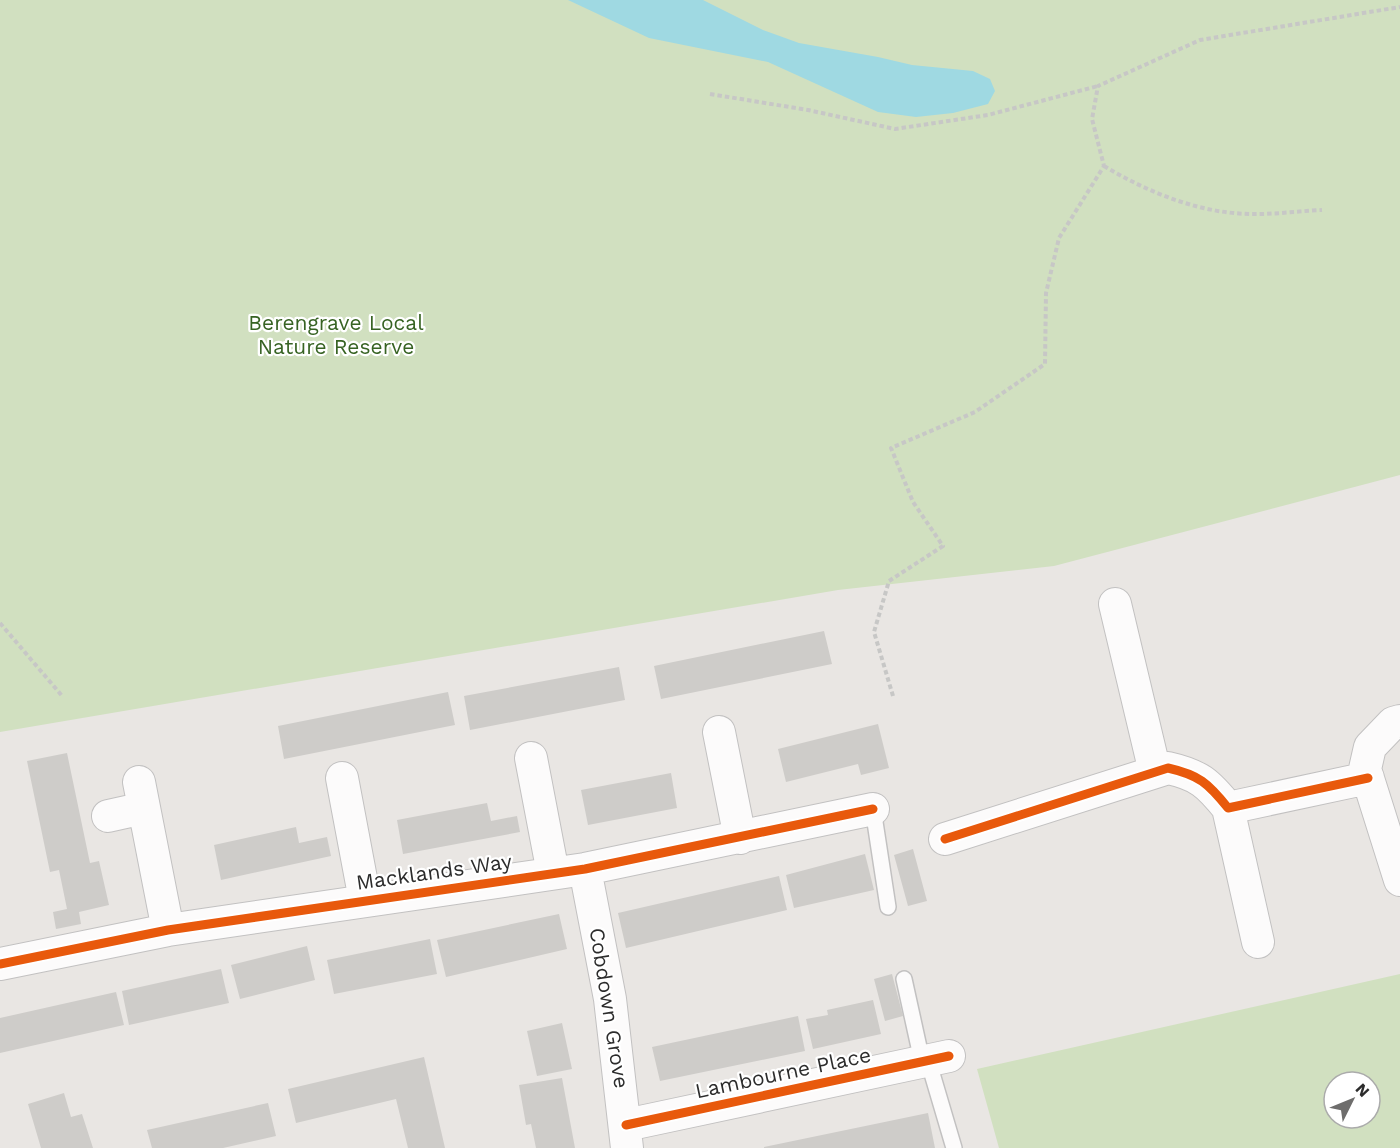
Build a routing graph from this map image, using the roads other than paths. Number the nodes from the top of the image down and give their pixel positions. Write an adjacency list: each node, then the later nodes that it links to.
1 (1115, 604): 5 (street)
2 (1400, 721): 7 (street)
3 (719, 732): 11 (street)
4 (531, 758): 14 (street)
5 (1155, 772): 8 (street); 12 (street)
6 (342, 778): 16 (street, Macklands Way)
7 (1368, 778): 8 (street); 15 (street)
8 (1228, 808): 19 (street)
9 (873, 809): 11 (street, Macklands Way); 17 (lane)
10 (108, 816): 18 (street)
11 (740, 838): 13 (street, Macklands Way)
12 (945, 839)
13 (585, 868): 14 (street, Macklands Way); 23 (street, Cobdown Grove)
14 (553, 873): 16 (street, Macklands Way)
15 (1400, 880)
16 (365, 900): 18 (street, Macklands Way)
17 (888, 907)
18 (168, 930): 20 (street, Macklands Way)
19 (1258, 942)
20 (0, 964)
21 (904, 979): 22 (lane)
22 (933, 1059): 23 (street, Lambourne Place); 24 (lane)
23 (626, 1136)
24 (954, 1148)

